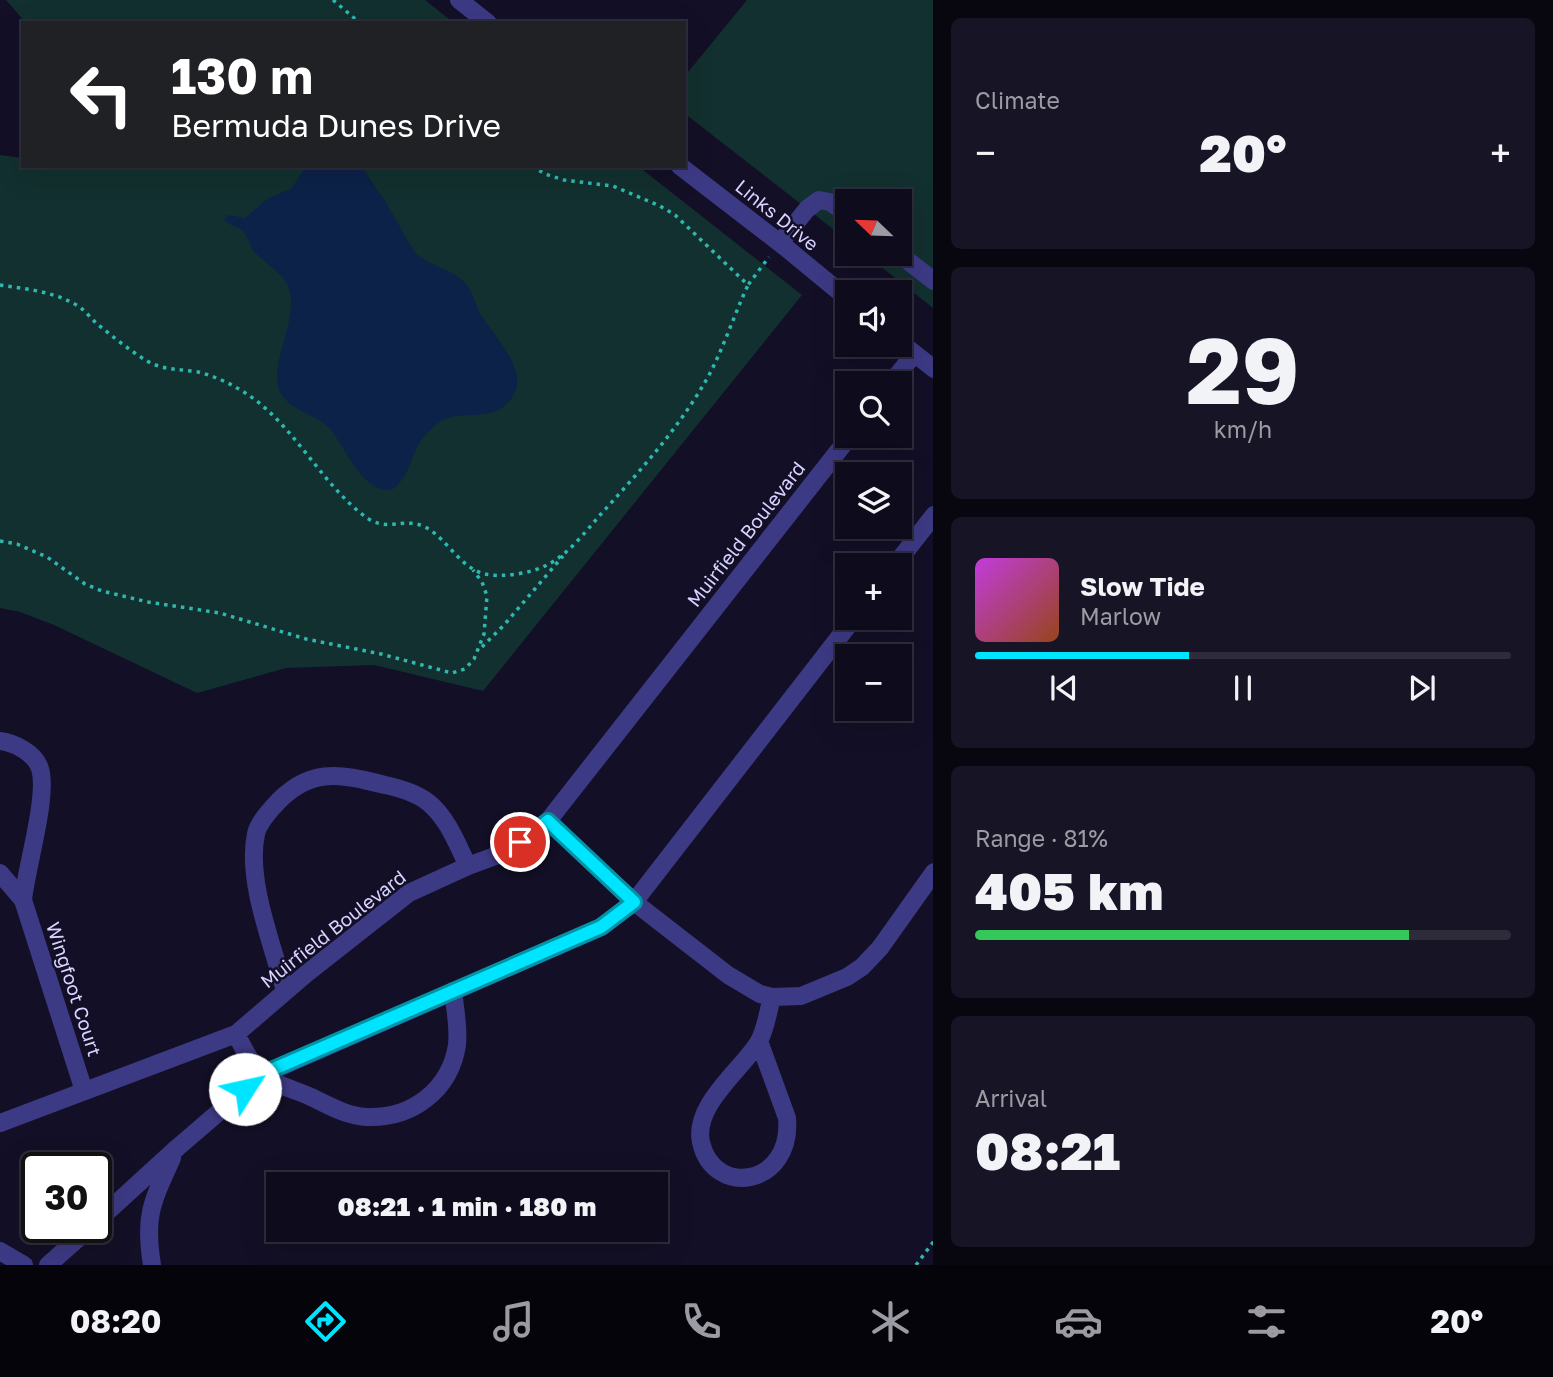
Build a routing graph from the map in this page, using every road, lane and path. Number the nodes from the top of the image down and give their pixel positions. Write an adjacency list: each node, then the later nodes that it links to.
1 (333, 0): 3 (path)
2 (459, 0): 4 (street)
3 (358, 21)
4 (485, 21)
5 (535, 168): 12 (path)
6 (683, 168): 8 (street, Links Drive)
7 (835, 206): 8 (street)
8 (779, 243): 12 (path); 13 (street, Links Drive)
9 (912, 264): 10 (street)
10 (933, 281)
11 (0, 285): 22 (path)
12 (748, 285): 20 (path)
13 (835, 288)
14 (914, 354): 15 (street); 16 (street)
15 (933, 369)
16 (901, 371)
17 (841, 448): 26 (street, Muirfield Boulevard)
18 (933, 515): 21 (street)
19 (0, 541): 24 (path)
20 (569, 549): 22 (path); 24 (path)
21 (904, 553)
22 (471, 568): 24 (path)
23 (845, 630): 31 (street)
24 (480, 649)
25 (0, 741): 30 (street, Wingfoot Court)
26 (548, 821): 27 (street, Muirfield Boulevard); 31 (street)
27 (468, 866): 32 (street, Muirfield Boulevard); 32 (street)
28 (933, 872): 34 (street)
29 (0, 873): 30 (street, Wingfoot Court)
30 (23, 900): 38 (street, Wingfoot Court)
31 (634, 902): 33 (street); 34 (street)
32 (285, 991): 35 (street, Muirfield Boulevard)
33 (453, 991): 37 (street); 37 (street)
34 (772, 997): 36 (street)
35 (236, 1034): 37 (street); 38 (street, Muirfield Boulevard)
36 (759, 1041): 36 (street)
37 (262, 1074): 40 (street)
38 (84, 1091): 39 (street, Muirfield Boulevard)
39 (0, 1123)
40 (177, 1148): 41 (street); 47 (street)
41 (112, 1207)
42 (933, 1241): 48 (path)
43 (73, 1243): 46 (street)
44 (0, 1251): 45 (street)
45 (24, 1265)
46 (48, 1265)
47 (152, 1265)
48 (916, 1265)

